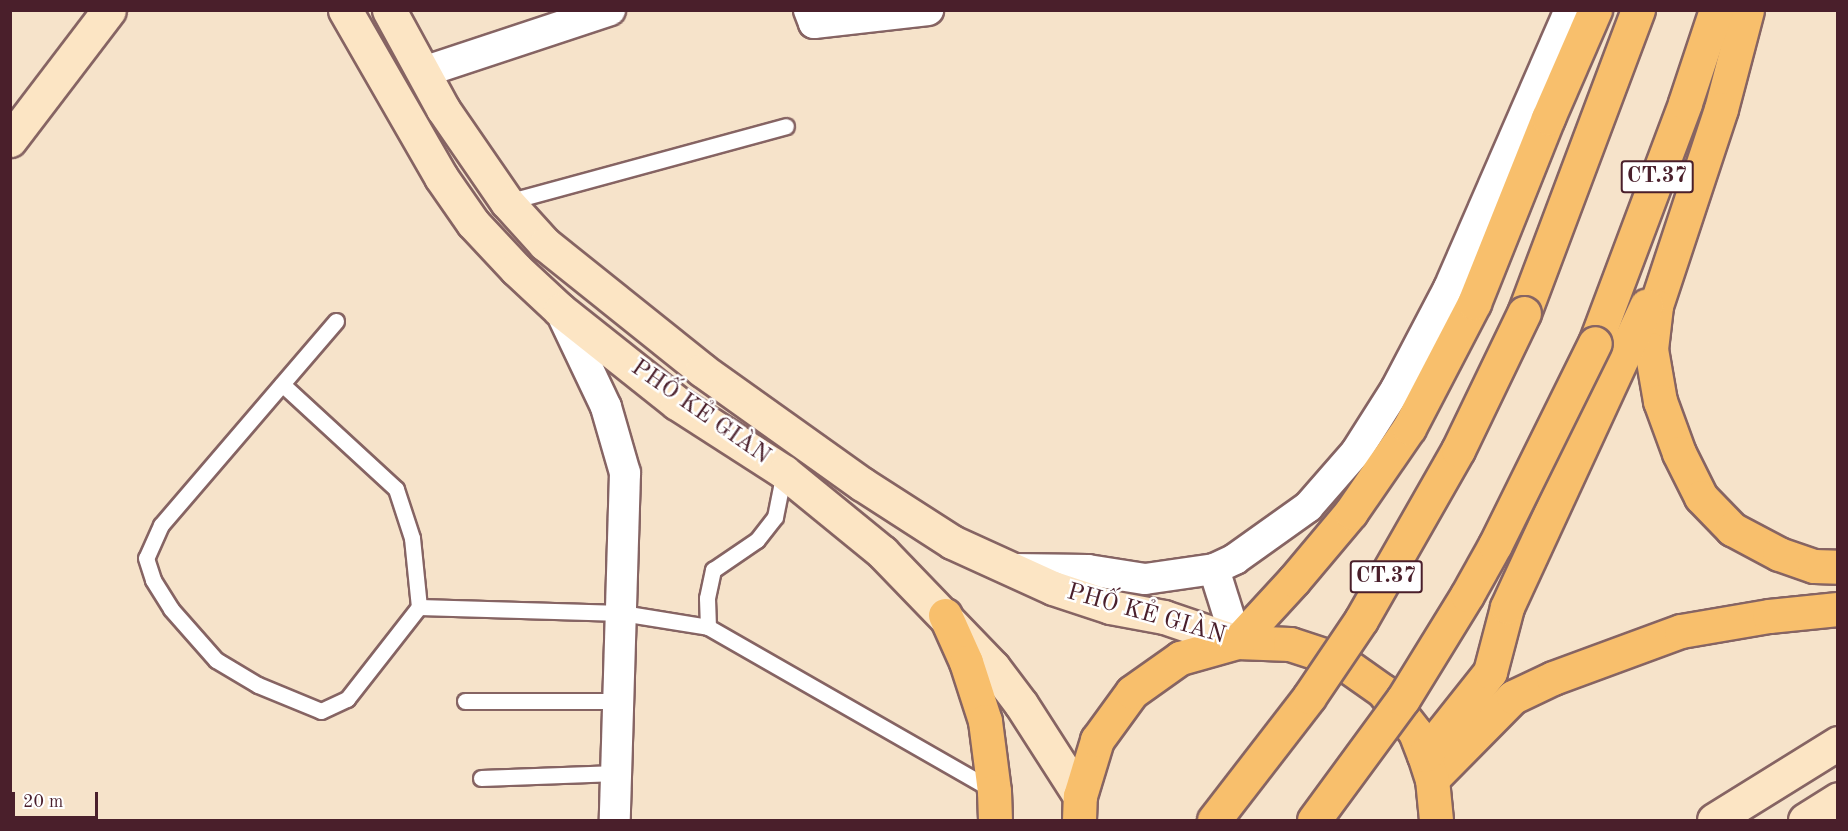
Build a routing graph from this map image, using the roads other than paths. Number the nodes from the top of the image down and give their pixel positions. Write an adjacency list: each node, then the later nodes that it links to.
1 (109, 10): 14 (main road)
2 (345, 10): 17 (main road, PHỐ KẺ GIÀN)
3 (389, 10): 12 (main road, PHỐ KẺ GIÀN)
4 (610, 10): 12 (street)
5 (808, 10): 6 (street)
6 (928, 10)
7 (1570, 10): 25 (street)
8 (1595, 10): 31 (main road)
9 (1638, 10): 42 (main road, CT.37, bridge)
10 (1716, 10): 43 (main road, CT.37, bridge)
11 (1747, 10): 16 (main road)
12 (423, 72): 15 (main road, PHỐ KẺ GIÀN)
13 (786, 126): 15 (lane)
14 (14, 132)
15 (507, 202): 19 (main road, PHỐ KẺ GIÀN)
16 (1677, 239): 23 (main road); 37 (main road)
17 (560, 310): 20 (main road, PHỐ KẺ GIÀN); 28 (street)
18 (336, 321): 21 (lane)
19 (654, 332): 20 (main road); 24 (main road, PHỐ KẺ GIÀN)
20 (630, 365): 22 (main road, PHỐ KẺ GIÀN)
21 (282, 384): 26 (lane); 26 (lane)
22 (784, 472): 29 (main road, PHỐ KẺ GIÀN); 30 (lane)
23 (1838, 567)
24 (1007, 569): 25 (street); 31 (main road, PHỐ KẺ GIÀN)
25 (1214, 569): 31 (street)
26 (419, 607): 28 (lane)
27 (1838, 609): 37 (main road)
28 (622, 613): 30 (lane); 33 (street)
29 (945, 615): 39 (main road); 40 (main road, PHỐ KẺ GIÀN)
30 (708, 627): 39 (lane)
31 (1238, 642): 37 (main road); 40 (main road)
32 (465, 701): 33 (lane)
33 (619, 701): 35 (street)
34 (1838, 743): 44 (main road)
35 (617, 773): 36 (lane); 41 (street)
36 (481, 778)
37 (1435, 797)
38 (1838, 799): 45 (main road)
39 (994, 806)
40 (1080, 808)
41 (615, 820)
42 (1214, 820)
43 (1314, 820)
44 (1714, 820)
45 (1805, 820)

